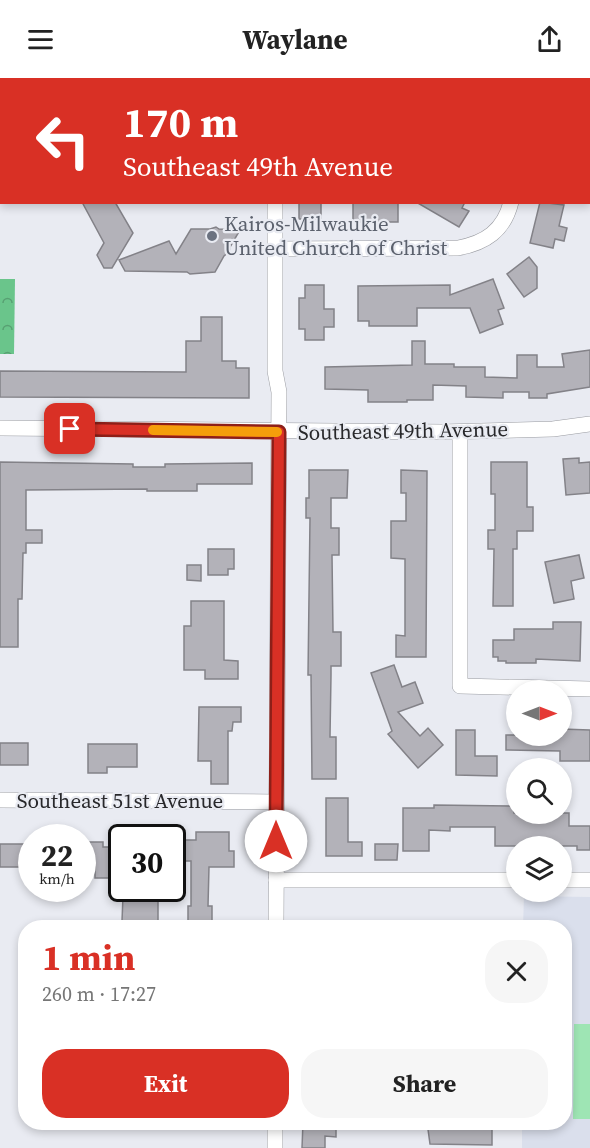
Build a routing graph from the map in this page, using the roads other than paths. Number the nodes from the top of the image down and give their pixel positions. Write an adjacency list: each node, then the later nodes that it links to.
1 (274, 204): 3 (street)
2 (511, 204): 3 (street)
3 (274, 249): 6 (street)
4 (590, 424): 7 (street, Southeast 49th Avenue)
5 (0, 428): 6 (street, Southeast 49th Avenue)
6 (279, 432): 7 (street, Southeast 49th Avenue); 10 (street)
7 (460, 432): 8 (street)
8 (590, 689)
9 (0, 800): 10 (street, Southeast 51st Avenue)
10 (276, 802): 11 (street)
11 (276, 880): 12 (street); 15 (street)
12 (506, 880)
13 (572, 880): 14 (street)
14 (590, 880)
15 (276, 920)
16 (275, 1130): 17 (street)
17 (274, 1148)

